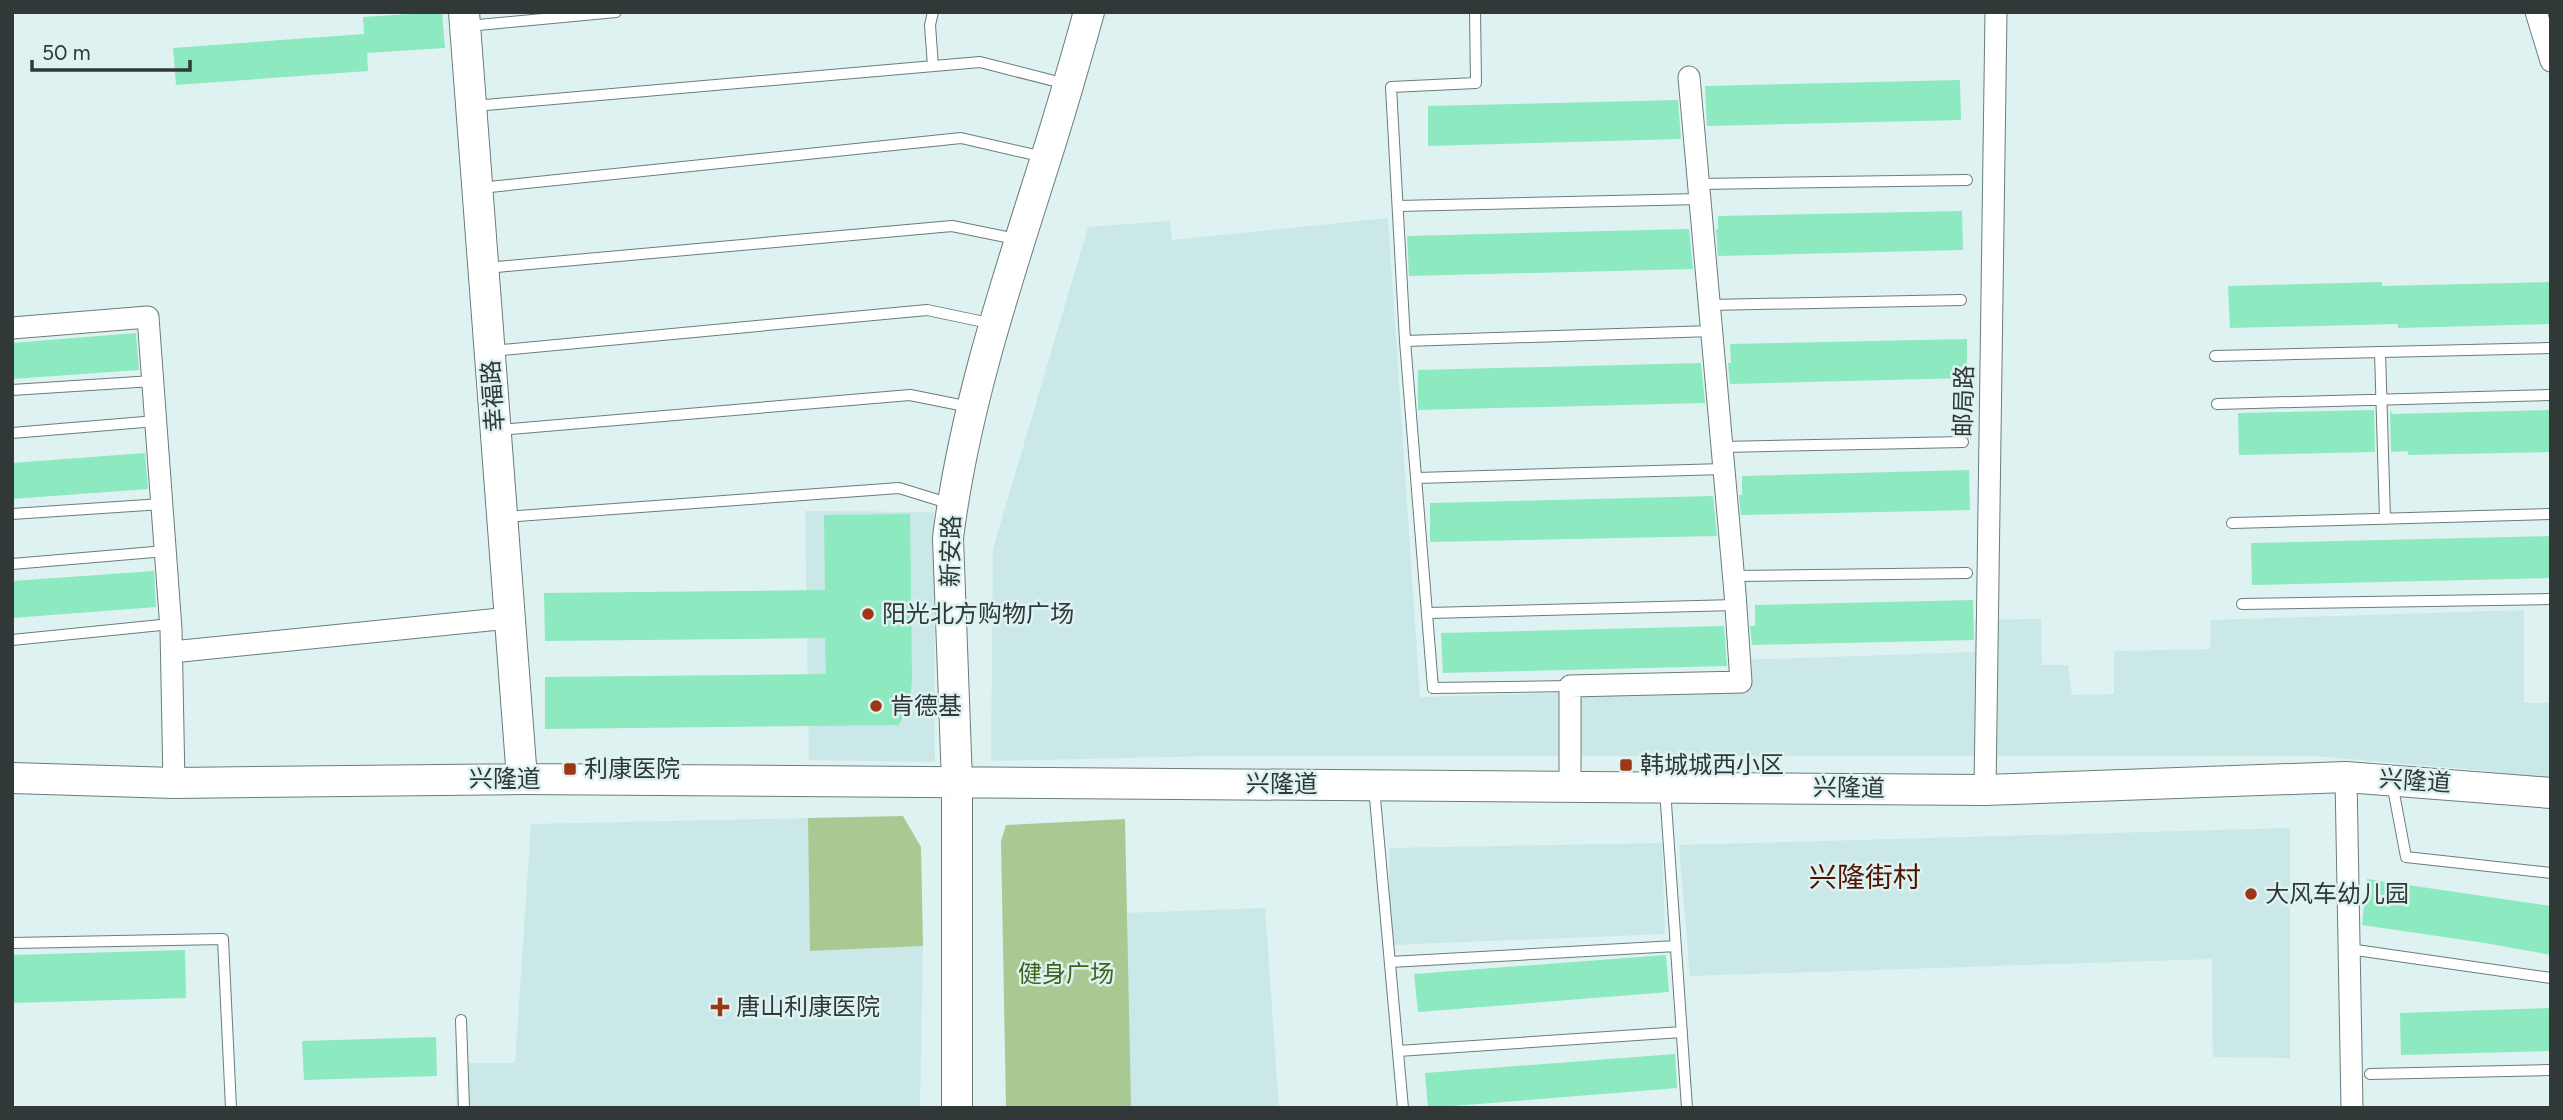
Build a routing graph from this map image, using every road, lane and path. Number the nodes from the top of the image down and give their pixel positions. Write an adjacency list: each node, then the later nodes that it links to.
1 (616, 12): 8 (lane)
2 (933, 12): 10 (lane)
3 (1089, 12): 12 (main road, 新安路)
4 (1105, 12): 68 (main road, 新安路)
5 (1475, 12): 18 (lane)
6 (1996, 12): 73 (street, 邮局路)
7 (2536, 12): 9 (street)
8 (465, 19): 13 (main road, 幸福路)
9 (2551, 61)
10 (933, 66): 12 (lane); 13 (lane)
11 (1689, 76): 17 (street)
12 (1068, 85): 14 (main road, 新安路)
13 (471, 106): 16 (main road, 幸福路)
14 (1046, 157): 16 (lane); 19 (main road, 新安路)
15 (1967, 180): 17 (lane)
16 (477, 188): 20 (main road, 幸福路)
17 (1699, 192): 18 (lane); 22 (street)
18 (1398, 206): 26 (lane)
19 (1020, 240): 20 (lane); 23 (main road, 新安路)
20 (483, 268): 28 (main road, 幸福路)
21 (1961, 300): 22 (lane)
22 (1709, 305): 25 (street)
23 (994, 324): 28 (lane); 36 (main road, 新安路)
24 (12, 328): 31 (street)
25 (1712, 331): 26 (lane); 41 (street)
26 (1405, 341): 43 (lane)
27 (2551, 348): 29 (lane)
28 (489, 351): 38 (main road, 幸福路)
29 (2380, 352): 30 (lane); 34 (lane)
30 (2215, 356)
31 (153, 380): 32 (lane); 37 (street)
32 (12, 390)
33 (2551, 395): 34 (lane)
34 (2382, 400): 35 (lane); 49 (lane)
35 (2217, 404)
36 (972, 407): 38 (lane); 44 (main road, 新安路)
37 (156, 421): 39 (lane); 45 (street)
38 (496, 430): 48 (main road, 幸福路)
39 (12, 433)
40 (1964, 442): 41 (lane)
41 (1722, 447): 42 (street)
42 (1724, 469): 43 (lane); 54 (street)
43 (1417, 478): 58 (lane)
44 (952, 504): 48 (lane); 68 (main road, 新安路)
45 (162, 505): 46 (lane); 51 (street)
46 (12, 514)
47 (2551, 514): 49 (lane)
48 (502, 517): 59 (main road, 幸福路)
49 (2385, 519): 50 (lane)
50 (2232, 523)
51 (166, 551): 52 (lane); 60 (street)
52 (12, 564)
53 (1967, 573): 54 (lane)
54 (1733, 576): 57 (street)
55 (2551, 599): 56 (lane)
56 (2242, 604)
57 (1736, 605): 58 (lane); 63 (street)
58 (1429, 613): 63 (lane)
59 (510, 618): 62 (street); 66 (main road, 幸福路)
60 (171, 624): 61 (lane); 62 (street)
61 (12, 640)
62 (172, 652): 69 (street)
63 (1570, 686): 71 (street)
64 (2346, 777): 67 (main road, 兴隆道); 73 (main road, 兴隆道); 78 (street)
65 (12, 778): 69 (main road, 兴隆道)
66 (522, 779): 68 (main road, 兴隆道); 69 (main road, 兴隆道)
67 (2391, 780): 74 (main road, 兴隆道); 75 (lane)
68 (964, 782): 70 (main road, 兴隆道); 88 (main road, 新安路); 89 (main road, 新安路)
69 (174, 783)
70 (1374, 784): 71 (main road, 兴隆道); 79 (lane)
71 (1570, 786): 72 (main road, 兴隆道)
72 (1665, 786): 73 (main road, 兴隆道); 77 (lane)
73 (1985, 790)
74 (2551, 793)
75 (2551, 873)
76 (12, 943): 86 (lane)
77 (1676, 946): 79 (lane); 82 (lane)
78 (2349, 949): 80 (lane); 92 (street)
79 (1390, 962): 83 (lane)
80 (2551, 978)
81 (461, 1020): 87 (lane)
82 (1682, 1032): 83 (lane); 91 (lane)
83 (1398, 1051): 90 (lane)
84 (2551, 1070): 85 (lane)
85 (2370, 1074)
86 (232, 1108)
87 (464, 1108)
88 (957, 1108)
89 (971, 1108)
90 (1404, 1108)
91 (1687, 1108)
92 (2352, 1108)

